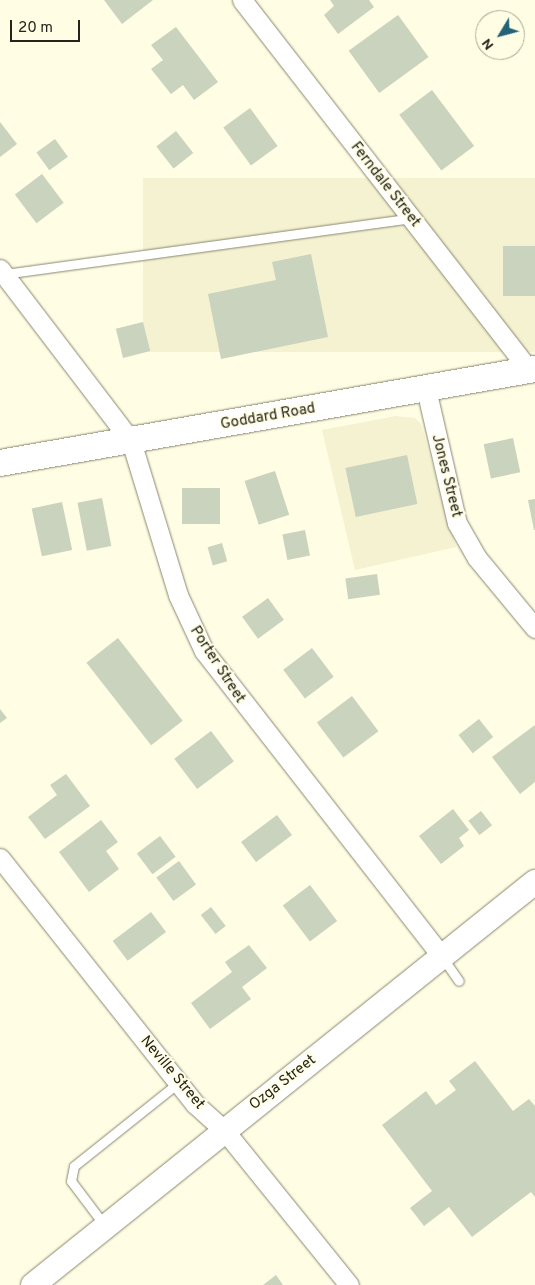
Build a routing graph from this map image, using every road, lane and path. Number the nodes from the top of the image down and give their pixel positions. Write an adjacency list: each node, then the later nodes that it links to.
1 (242, 0): 2 (street, Ferndale Street)
2 (411, 218): 3 (lane); 4 (street, Ferndale Street)
3 (2, 271): 6 (street, Porter Street)
4 (532, 369): 5 (main road, Goddard Road)
5 (426, 388): 6 (main road, Goddard Road); 8 (street, Jones Street)
6 (131, 441): 7 (main road, Goddard Road); 11 (street, Porter Street)
7 (0, 463)
8 (535, 628)
9 (0, 858): 13 (street, Neville Street)
10 (535, 882): 11 (street, Ozga Street)
11 (442, 957): 12 (lane); 14 (street, Ozga Street)
12 (459, 980)
13 (178, 1083): 14 (street, Neville Street); 15 (lane)
14 (224, 1130): 15 (street, Ozga Street); 17 (street, Neville Street)
15 (106, 1226): 16 (street, Ozga Street)
16 (33, 1285)
17 (349, 1285)

